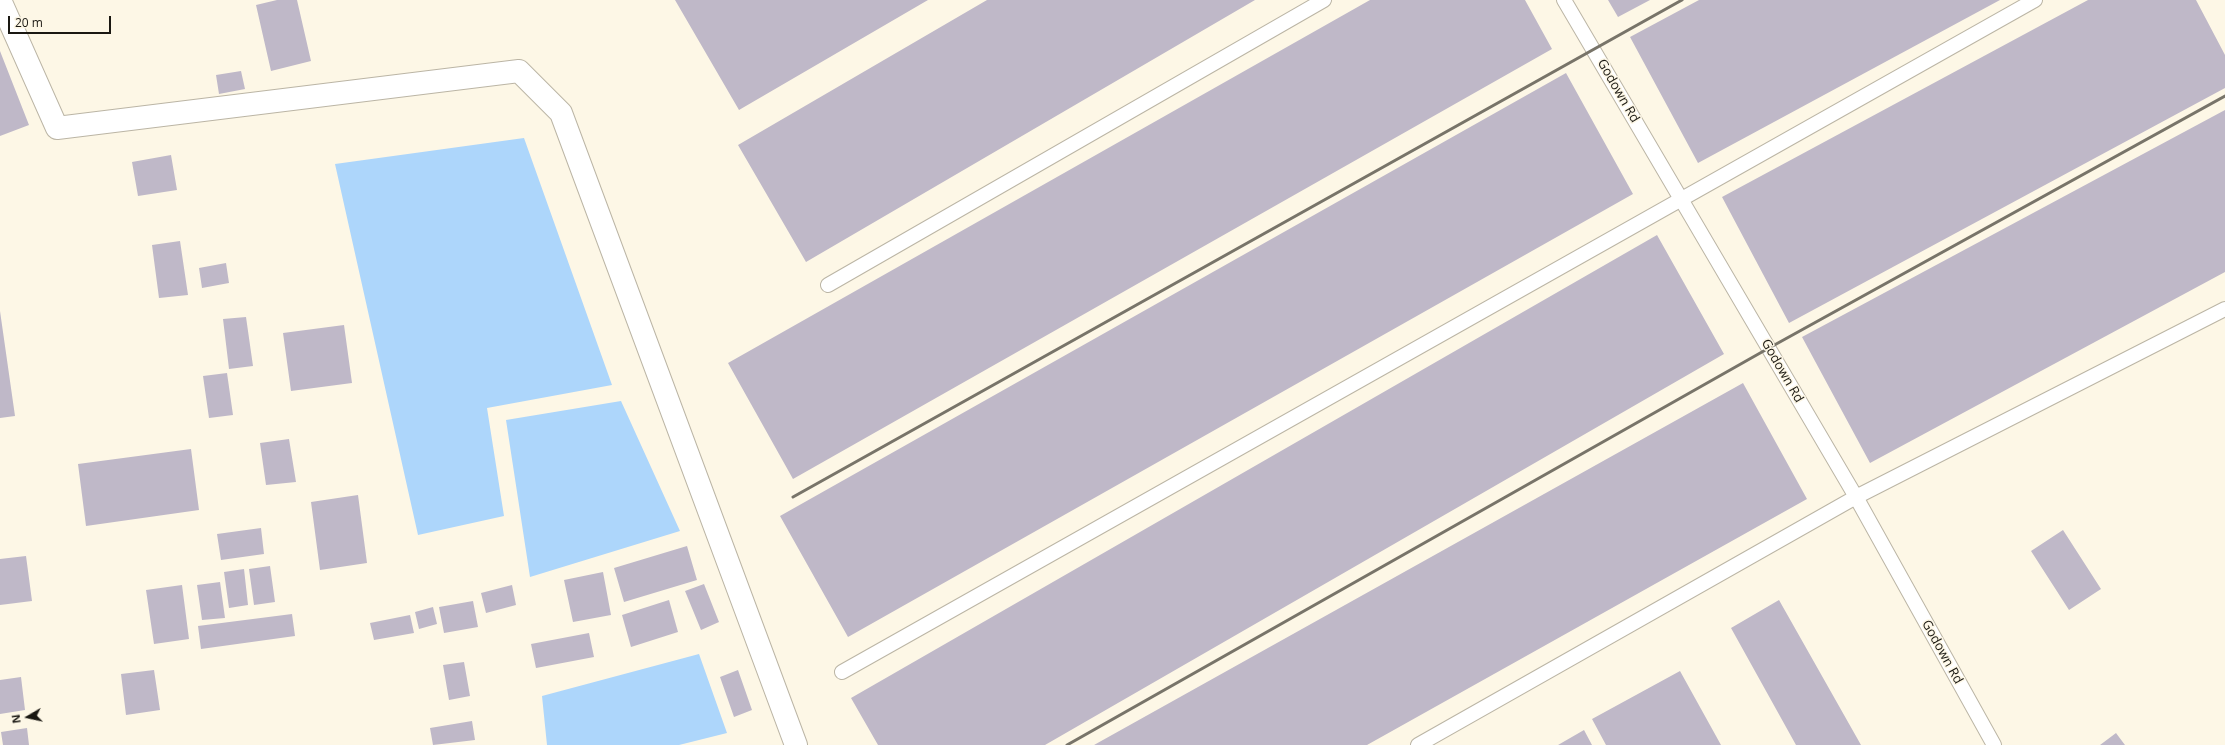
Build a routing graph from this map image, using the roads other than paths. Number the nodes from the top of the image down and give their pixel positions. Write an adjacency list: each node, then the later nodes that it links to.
1 (0, 0): 10 (street)
2 (1324, 0): 6 (lane)
3 (1564, 0): 5 (lane, Godown Rd)
4 (2036, 0): 5 (lane)
5 (1681, 199): 8 (lane, Godown Rd); 9 (lane)
6 (828, 286)
7 (2225, 309): 8 (lane)
8 (1856, 497): 11 (lane); 12 (lane, Godown Rd)
9 (842, 672)
10 (796, 745)
11 (1418, 745)
12 (1994, 745)

